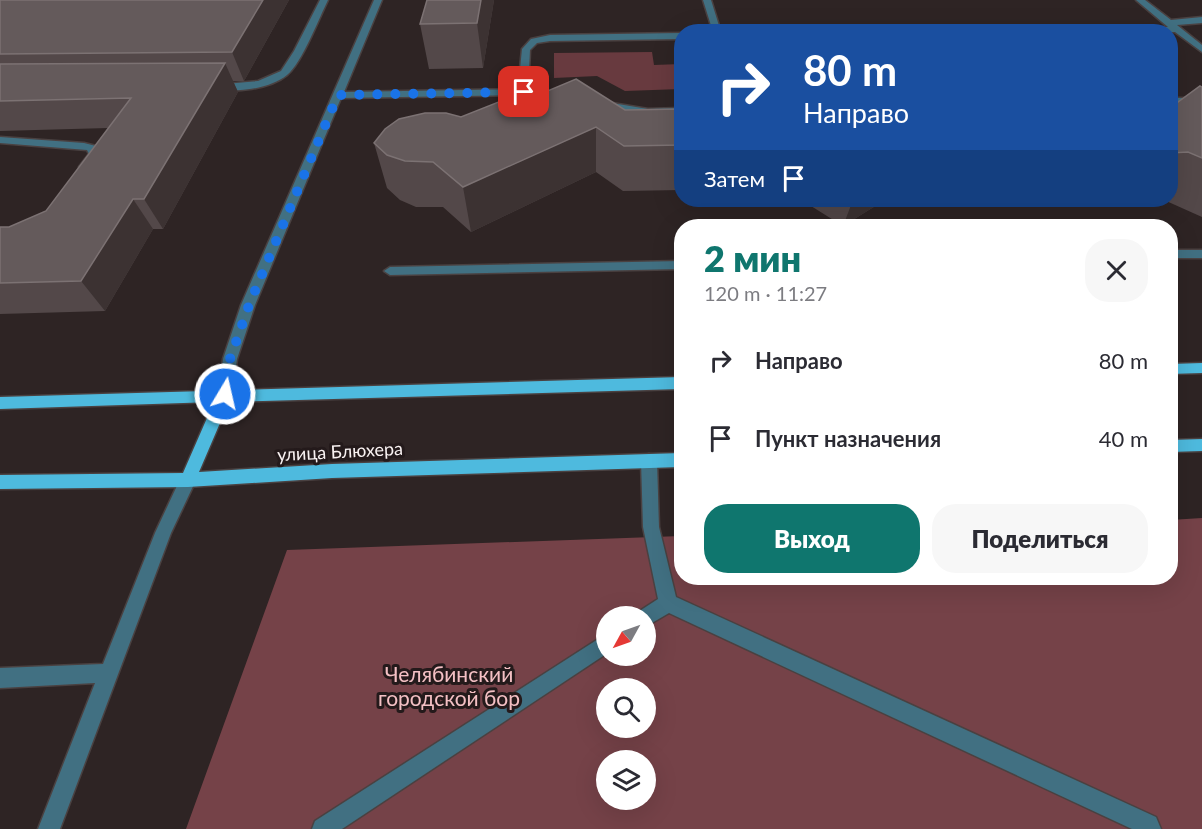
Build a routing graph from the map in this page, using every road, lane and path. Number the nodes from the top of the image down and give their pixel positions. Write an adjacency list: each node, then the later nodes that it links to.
1 (324, 0): 14 (street)
2 (378, 0): 17 (street)
3 (707, 0): 6 (street)
4 (1140, 0): 7 (street)
5 (1202, 20): 8 (street)
6 (714, 24)
7 (1172, 24)
8 (1178, 28)
9 (1178, 28): 11 (street)
10 (1178, 29): 13 (street)
11 (1202, 33)
12 (674, 36): 15 (street)
13 (1202, 49)
14 (207, 87)
15 (524, 92): 16 (street); 17 (street)
16 (535, 93)
17 (338, 95): 33 (street)
18 (1178, 101): 19 (street)
19 (1202, 101)
20 (592, 103): 21 (street)
21 (674, 111)
22 (0, 140): 23 (street)
23 (76, 178)
24 (1178, 254): 25 (street)
25 (1186, 254): 26 (street); 27 (street)
26 (1202, 254)
27 (1202, 264)
28 (674, 265): 29 (street)
29 (390, 271)
30 (1202, 368): 31 (main road)
31 (1178, 369)
32 (674, 383): 33 (main road)
33 (225, 394): 34 (main road); 39 (main road)
34 (0, 403)
35 (1202, 445): 36 (main road)
36 (1178, 446)
37 (674, 460): 38 (main road, улица Блюхера)
38 (649, 461): 39 (main road, улица Блюхера); 41 (street)
39 (188, 480): 40 (main road, улица Блюхера); 44 (street)
40 (0, 482)
41 (668, 603): 42 (street); 48 (street)
42 (656, 611)
43 (596, 650): 47 (street)
44 (108, 673): 45 (street); 46 (street)
45 (0, 678)
46 (49, 829)
47 (324, 829)
48 (1150, 829)

